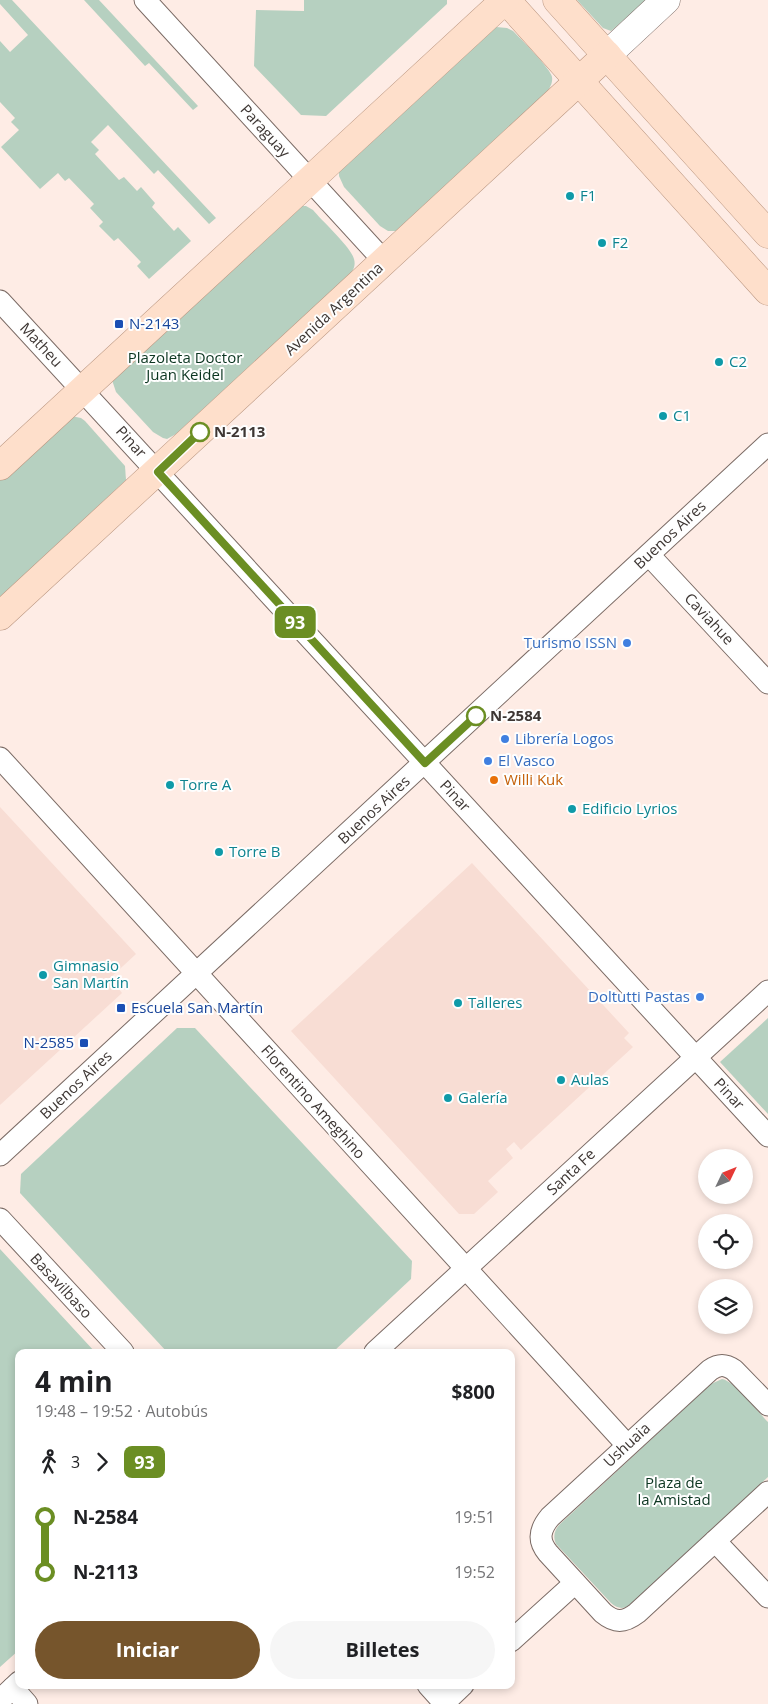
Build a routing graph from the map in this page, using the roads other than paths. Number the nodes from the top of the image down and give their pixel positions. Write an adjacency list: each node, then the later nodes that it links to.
1 (145, 0): 7 (street, Paraguay)
2 (505, 0): 6 (main road); 7 (main road)
3 (557, 0): 5 (main road)
4 (666, 0): 5 (main road, Avenida Argentina)
5 (607, 55): 6 (main road, Avenida Argentina); 8 (main road)
6 (578, 82): 9 (main road, Avenida Argentina); 10 (main road)
7 (309, 179): 9 (street, Paraguay); 12 (main road)
8 (768, 234)
9 (384, 262): 15 (main road, Avenida Argentina)
10 (768, 291)
11 (0, 301): 12 (street, Matheu)
12 (82, 389): 14 (main road); 15 (street, Pinar)
13 (768, 444): 16 (street, Buenos Aires)
14 (0, 466)
15 (158, 472): 17 (main road, Avenida Argentina); 20 (street, Pinar)
16 (649, 555): 18 (street, Caviahue); 20 (street, Buenos Aires)
17 (0, 616)
18 (768, 683)
19 (0, 758): 21 (street, Florentino Ameghino)
20 (425, 763): 21 (street, Buenos Aires); 23 (street, Pinar)
21 (197, 974): 25 (street, Buenos Aires); 27 (street, Florentino Ameghino)
22 (768, 991): 23 (street, Santa Fe)
23 (696, 1058): 24 (street, Pinar); 27 (street, Santa Fe)
24 (768, 1136)
25 (0, 1155)
26 (0, 1219): 28 (street, Basavilbaso)
27 (466, 1269): 29 (street, Santa Fe); 31 (street, Florentino Ameghino)
28 (120, 1349)
29 (378, 1349)
30 (768, 1404): 31 (street, Ushuaia)
31 (627, 1445): 34 (street, Ushuaia)
32 (768, 1492): 33 (street, Ushuaia)
33 (715, 1541): 34 (street, Ushuaia); 35 (street)
34 (575, 1583): 36 (street)
35 (768, 1597)
36 (515, 1637)
37 (432, 1689): 40 (street)
38 (459, 1689): 40 (street)
39 (10, 1690): 41 (street)
40 (445, 1703)
41 (27, 1704)

